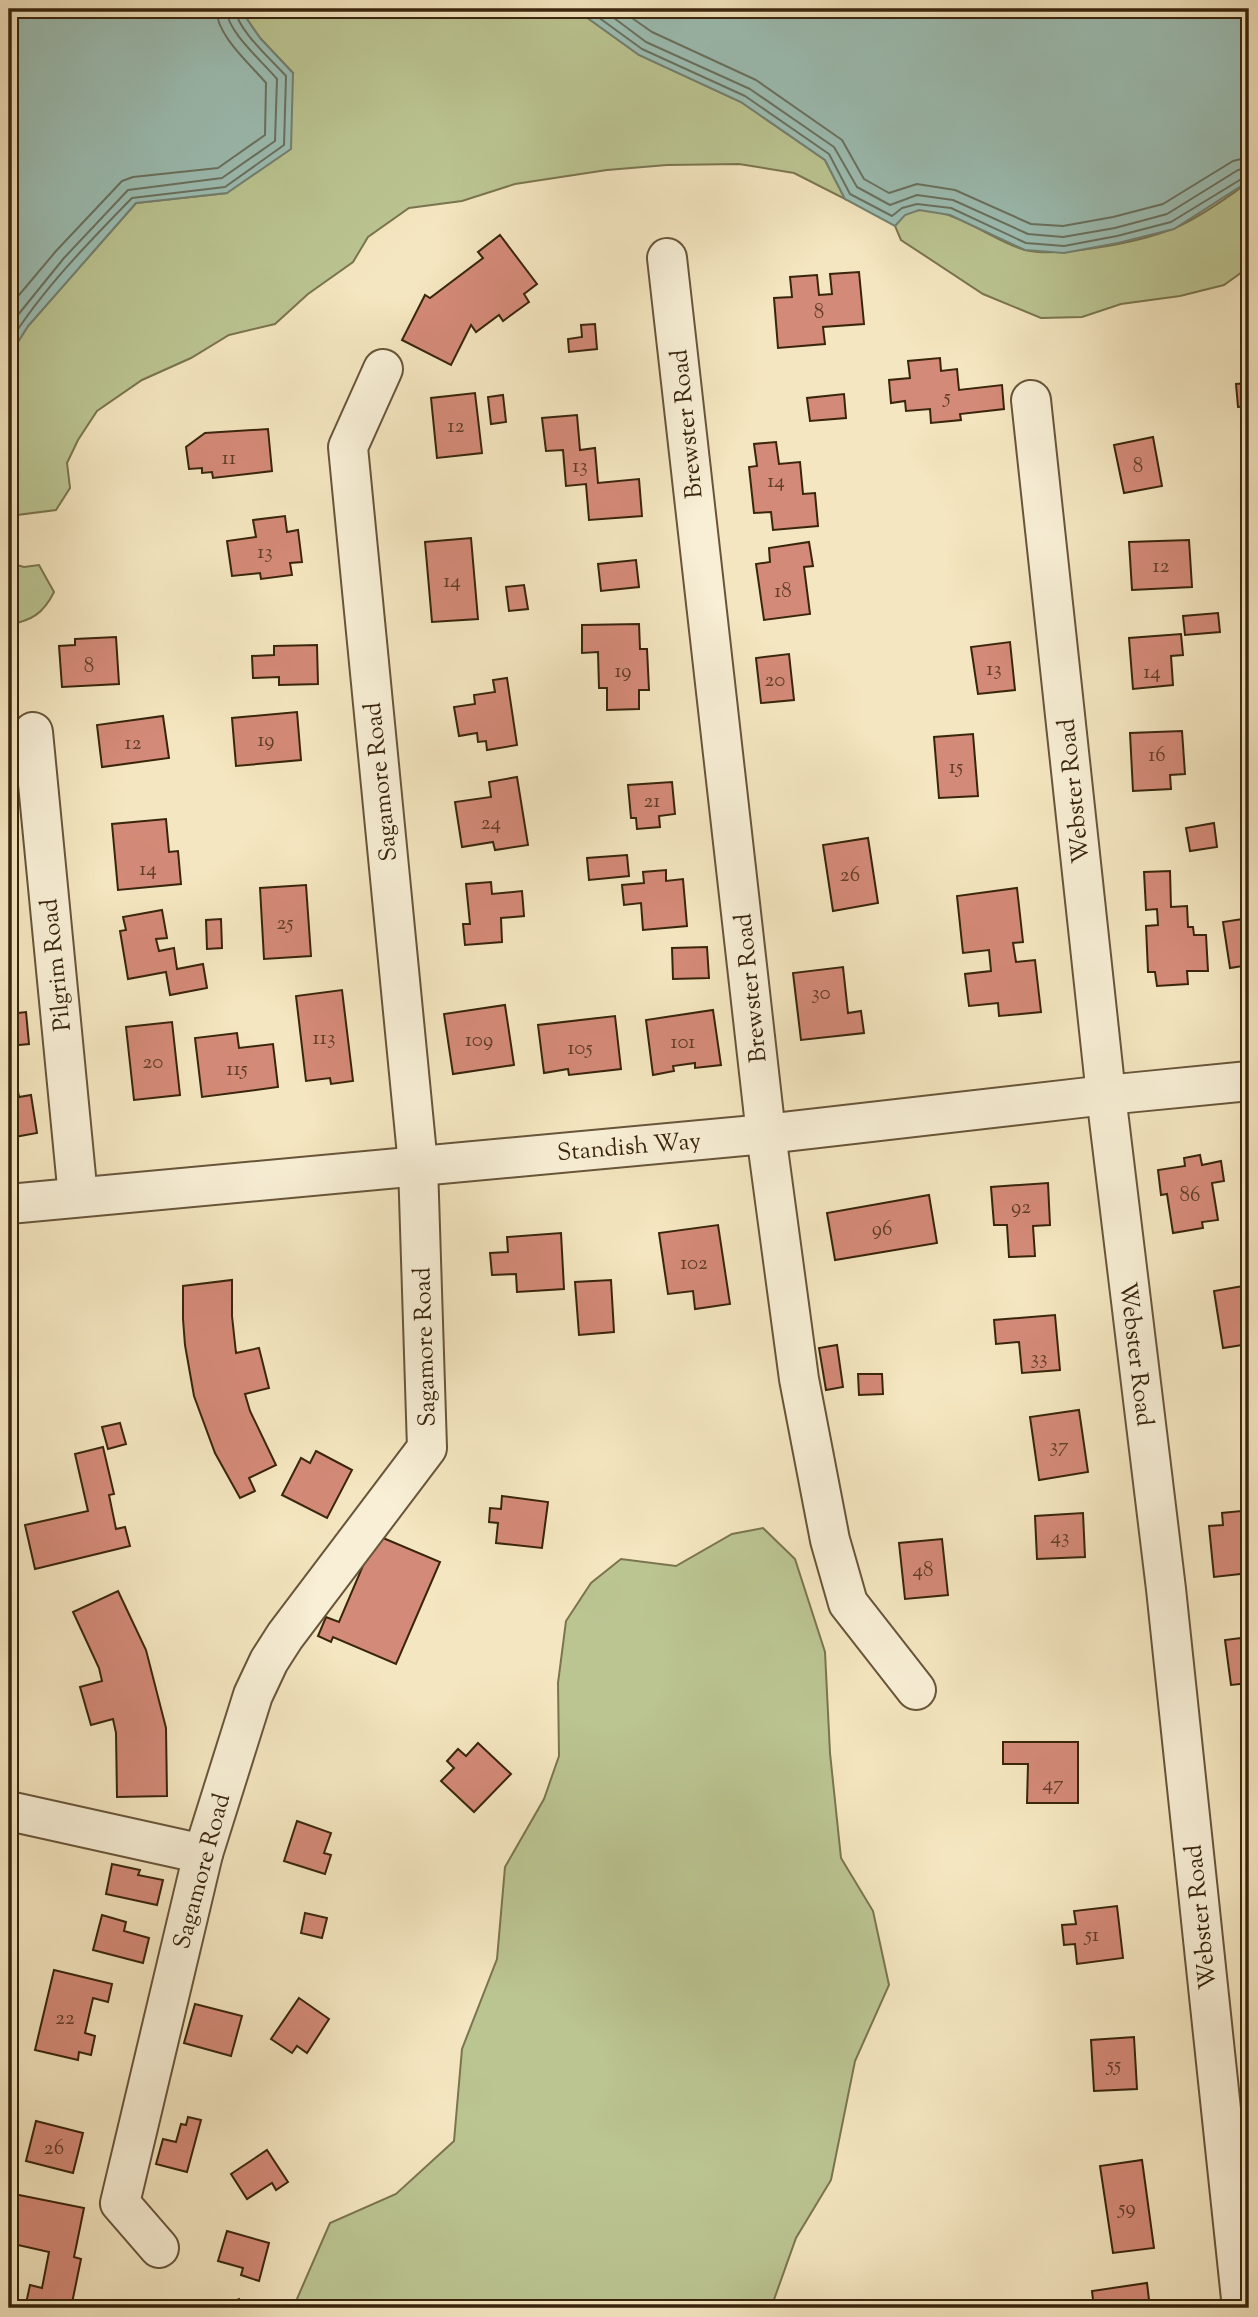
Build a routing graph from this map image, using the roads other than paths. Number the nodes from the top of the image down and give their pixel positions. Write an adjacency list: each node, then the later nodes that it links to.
1 (667, 258): 7 (street, Brewster Road)
2 (383, 369): 8 (street, Sagamore Road)
3 (1031, 400): 6 (street, Webster Road)
4 (33, 732): 9 (street, Pilgrim Road)
5 (1249, 1081): 6 (street, Standish Way)
6 (1107, 1095): 7 (street, Standish Way); 15 (street, Webster Road)
7 (766, 1134): 8 (street, Standish Way); 11 (street, Brewster Road)
8 (418, 1166): 9 (street, Standish Way); 13 (street, Sagamore Road)
9 (78, 1197): 10 (street, Standish Way)
10 (9, 1204)
11 (916, 1689)
12 (9, 1811): 13 (street)
13 (203, 1854): 14 (street, Sagamore Road)
14 (159, 2248)
15 (1242, 2308)

